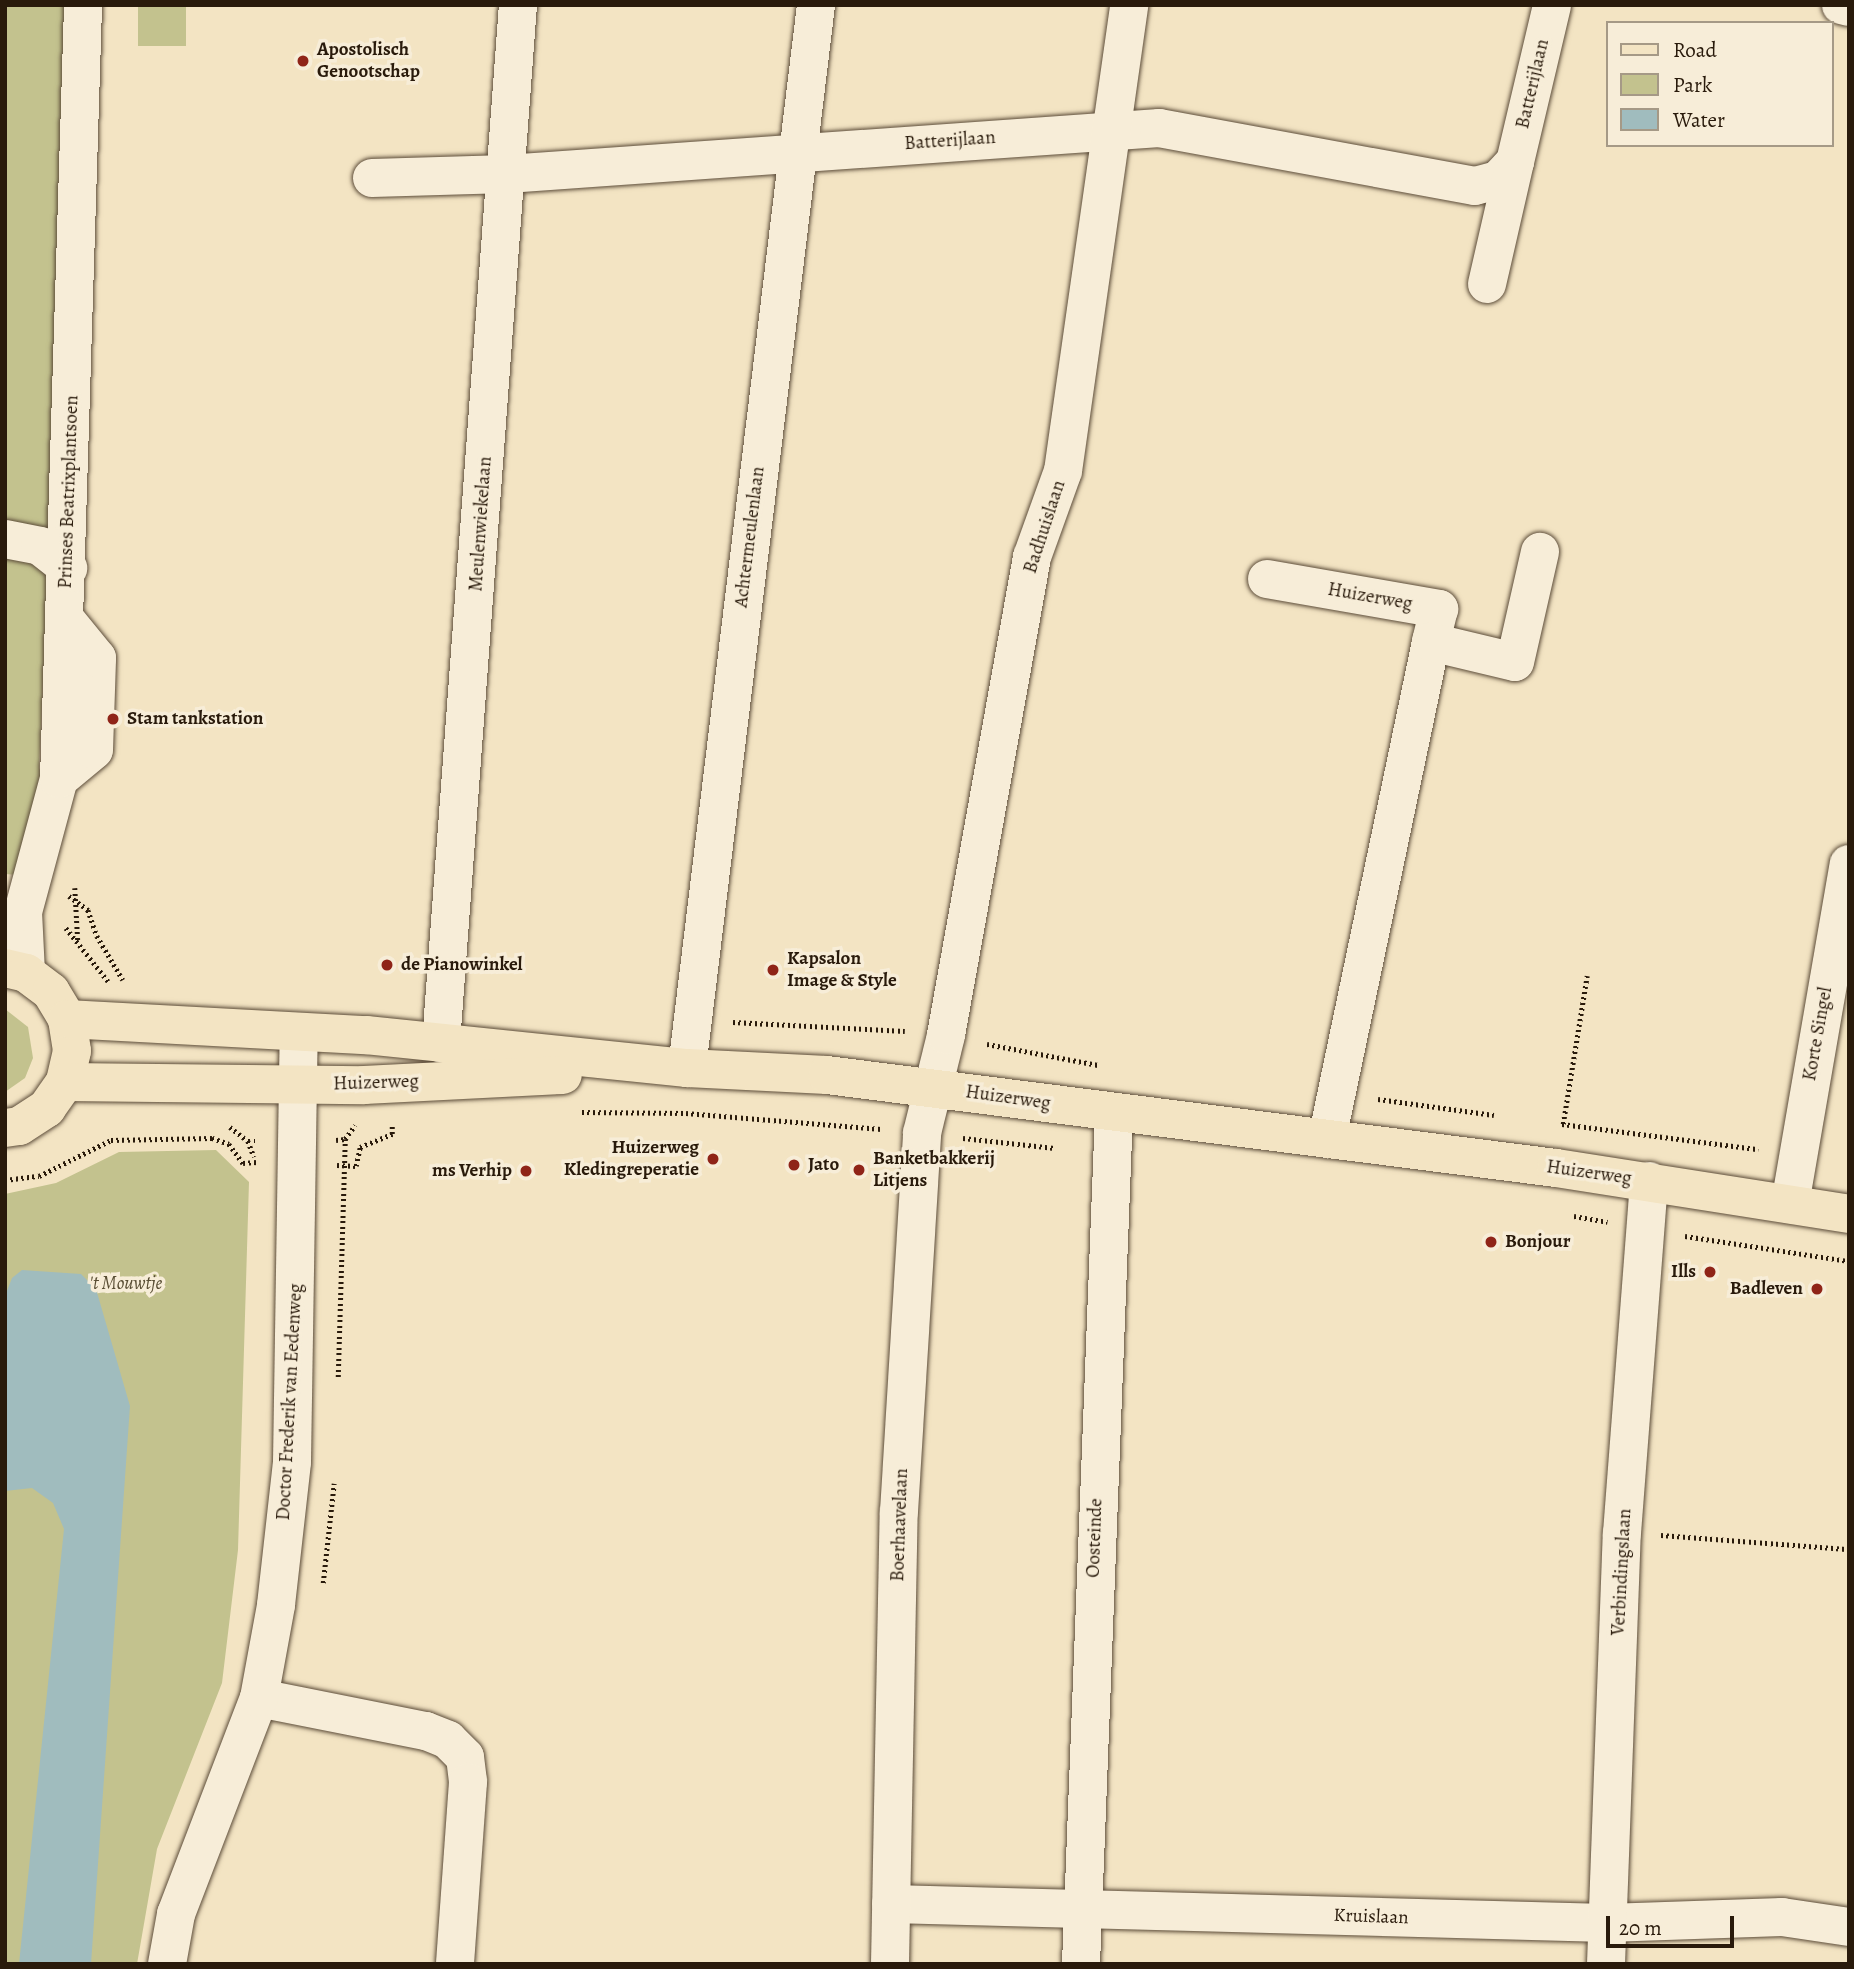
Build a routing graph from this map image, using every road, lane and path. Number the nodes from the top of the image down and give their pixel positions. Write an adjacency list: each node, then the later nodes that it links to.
1 (83, 5): 16 (street, Prinses Beatrixplantsoen)
2 (518, 5): 11 (street, Meulenwiekelaan)
3 (816, 5): 9 (street, Achtermeulenlaan)
4 (1129, 5): 8 (street, Badhuislaan)
5 (1552, 5): 10 (street, Batterijlaan)
6 (1841, 5): 7 (street)
7 (1849, 7)
8 (1114, 129): 9 (street, Batterijlaan); 10 (street, Batterijlaan); 30 (street, Badhuislaan)
9 (798, 152): 11 (street, Batterijlaan); 27 (street, Achtermeulenlaan)
10 (1515, 162): 13 (street, Batterijlaan)
11 (507, 174): 12 (street, Batterijlaan); 26 (street, Meulenwiekelaan)
12 (372, 178)
13 (1487, 284)
14 (5, 539): 16 (street)
15 (1541, 552): 18 (street)
16 (68, 568): 22 (street, Prinses Beatrixplantsoen)
17 (1267, 579): 18 (street, Huizerweg)
18 (1431, 642): 36 (street, Huizerweg)
19 (1849, 864): 44 (street, Korte Singel)
20 (75, 897): 21 (path)
21 (78, 941)
22 (16, 971): 24 (main road)
23 (1587, 976): 40 (path)
24 (67, 1019): 25 (main road, Huizerweg); 28 (main road)
25 (299, 1032): 26 (main road, Huizerweg); 29 (street, Doctor Frederik van Eedenweg)
26 (441, 1043): 27 (main road, Huizerweg)
27 (687, 1068): 29 (main road, Huizerweg); 30 (main road, Huizerweg)
28 (65, 1082): 29 (main road, Huizerweg); 35 (main road)
29 (297, 1085): 38 (street, Doctor Frederik van Eedenweg)
30 (931, 1087): 31 (main road, Huizerweg); 49 (street, Boerhaavelaan)
31 (1114, 1113): 36 (main road, Huizerweg); 50 (street, Oosteinde)
32 (383, 1119): 38 (path, Huizerweg)
33 (362, 1120): 38 (path, Huizerweg)
34 (221, 1122): 37 (path)
35 (5, 1128)
36 (1327, 1139): 40 (main road, Huizerweg)
37 (248, 1142): 38 (path, Huizerweg); 39 (path)
38 (297, 1152): 39 (path); 48 (street, Doctor Frederik van Eedenweg)
39 (256, 1162): 41 (path); 42 (path)
40 (1556, 1168): 43 (main road, Huizerweg)
41 (257, 1173)
42 (5, 1180)
43 (1649, 1181): 44 (main road, Huizerweg); 46 (street, Verbindingslaan)
44 (1790, 1204): 45 (main road, Huizerweg)
45 (1849, 1214)
46 (1622, 1533): 47 (path); 51 (street, Verbindingslaan)
47 (1849, 1549)
48 (259, 1698): 53 (street, Doctor Frederik van Eedenweg); 54 (street)
49 (891, 1904): 50 (street, Kruislaan); 55 (street, Boerhaavelaan)
50 (1080, 1909): 51 (street, Kruislaan); 56 (street, Oosteinde)
51 (1607, 1923): 52 (street, Kruislaan); 57 (street, Verbindingslaan)
52 (1849, 1927)
53 (167, 1964)
54 (456, 1964)
55 (890, 1964)
56 (1081, 1964)
57 (1606, 1964)

